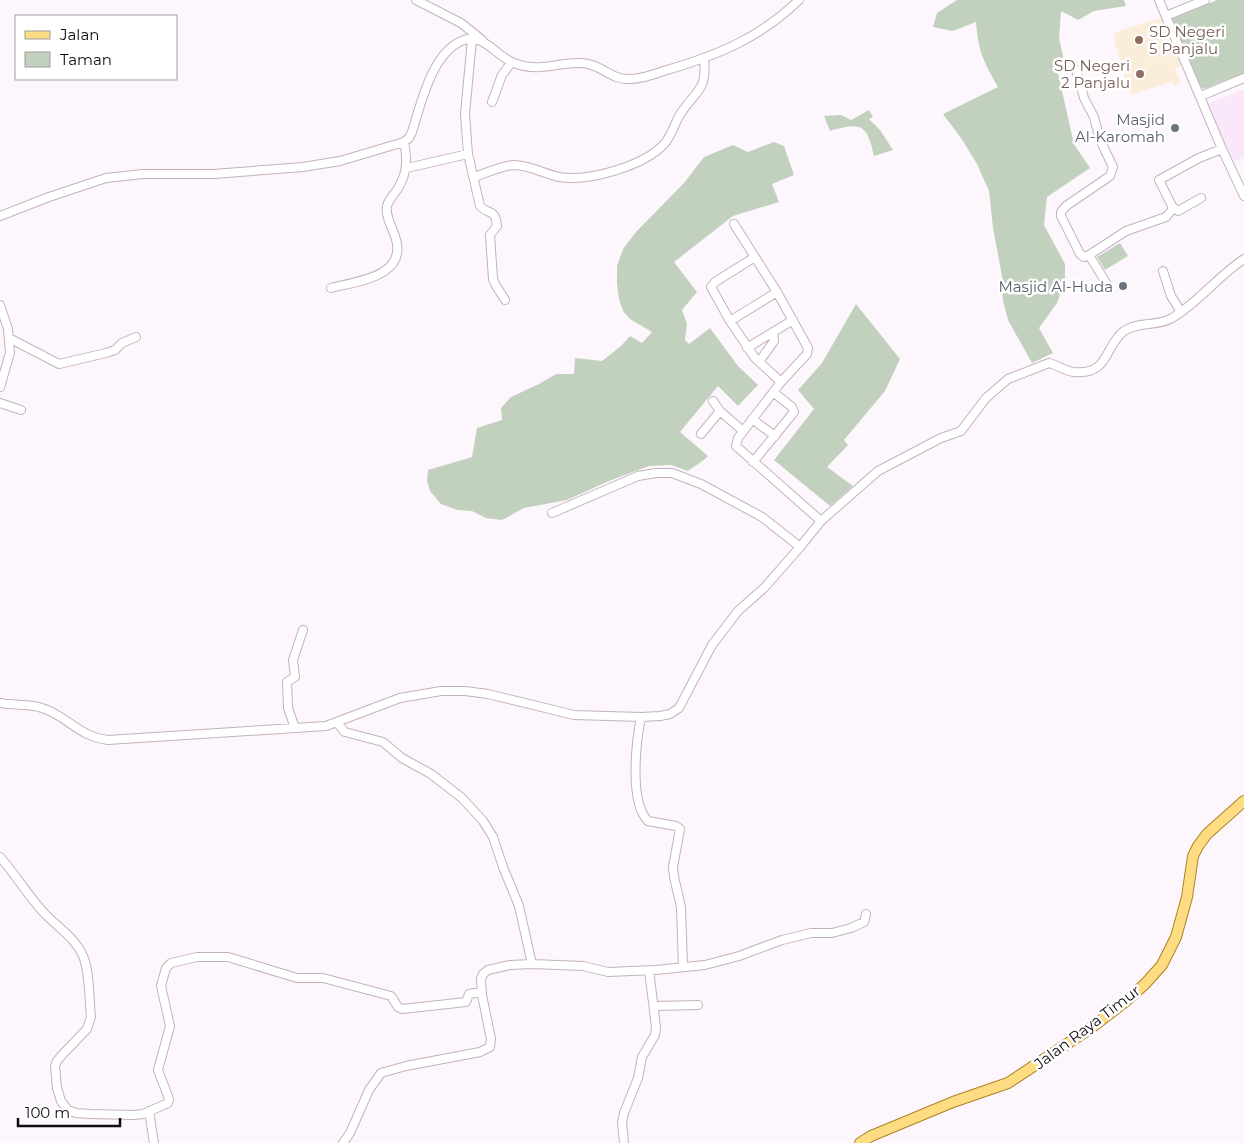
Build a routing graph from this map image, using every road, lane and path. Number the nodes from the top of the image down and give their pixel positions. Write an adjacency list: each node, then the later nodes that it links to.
1 (416, 0): 7 (street)
2 (799, 0): 8 (street)
3 (1159, 0): 5 (street)
4 (1205, 0): 5 (street)
5 (1166, 16): 12 (street)
6 (472, 39): 7 (street); 14 (street); 16 (street)
7 (482, 41): 9 (street)
8 (701, 60): 9 (street); 18 (street)
9 (512, 63): 13 (street)
10 (1076, 70): 24 (street)
11 (1244, 78): 12 (street)
12 (1201, 96): 15 (street)
13 (492, 102)
14 (404, 142): 17 (street); 22 (street)
15 (1222, 149): 19 (street); 21 (street)
16 (468, 154): 17 (street); 18 (street)
17 (407, 168): 29 (street)
18 (474, 177): 31 (street)
19 (1244, 196)
20 (1201, 198): 21 (street)
21 (1172, 206): 24 (street)
22 (0, 216)
23 (734, 224): 25 (street)
24 (1089, 255): 28 (street)
25 (755, 258): 30 (street); 34 (street)
26 (1244, 259): 33 (street)
27 (1164, 271): 33 (street)
28 (1108, 286)
29 (331, 288)
30 (777, 292): 34 (street); 35 (street)
31 (505, 300)
32 (0, 305): 36 (street)
33 (1181, 312): 55 (street)
34 (730, 320): 40 (street)
35 (793, 320): 37 (street); 42 (street)
36 (4, 329): 39 (street)
37 (773, 332): 40 (street); 41 (street)
38 (136, 337): 39 (street)
39 (9, 338): 43 (street)
40 (747, 348): 41 (street)
41 (758, 362): 42 (street)
42 (781, 382): 44 (street)
43 (0, 387)
44 (773, 392): 49 (street); 52 (street)
45 (713, 402): 48 (street)
46 (0, 403): 47 (street)
47 (21, 410)
48 (720, 411): 50 (street); 51 (street)
49 (752, 419): 50 (street); 52 (street)
50 (744, 430): 53 (street)
51 (701, 434)
52 (775, 436): 53 (street)
53 (753, 462): 55 (street)
54 (552, 513): 56 (street)
55 (821, 520): 56 (street)
56 (800, 547): 59 (street)
57 (302, 630): 61 (street)
58 (0, 703): 61 (street)
59 (641, 717): 60 (street); 66 (street)
60 (337, 723): 61 (street); 65 (street)
61 (295, 728)
62 (1244, 801): 75 (main road, Jalan Raya Timur)
63 (0, 857): 71 (street)
64 (866, 914): 66 (street)
65 (532, 964): 67 (street); 68 (street)
66 (684, 967): 67 (street)
67 (649, 970): 70 (street)
68 (482, 992): 71 (street); 73 (street)
69 (698, 1005): 70 (street)
70 (654, 1006): 74 (street)
71 (150, 1111): 72 (street)
72 (154, 1143)
73 (343, 1143)
74 (624, 1143)
75 (860, 1143)

